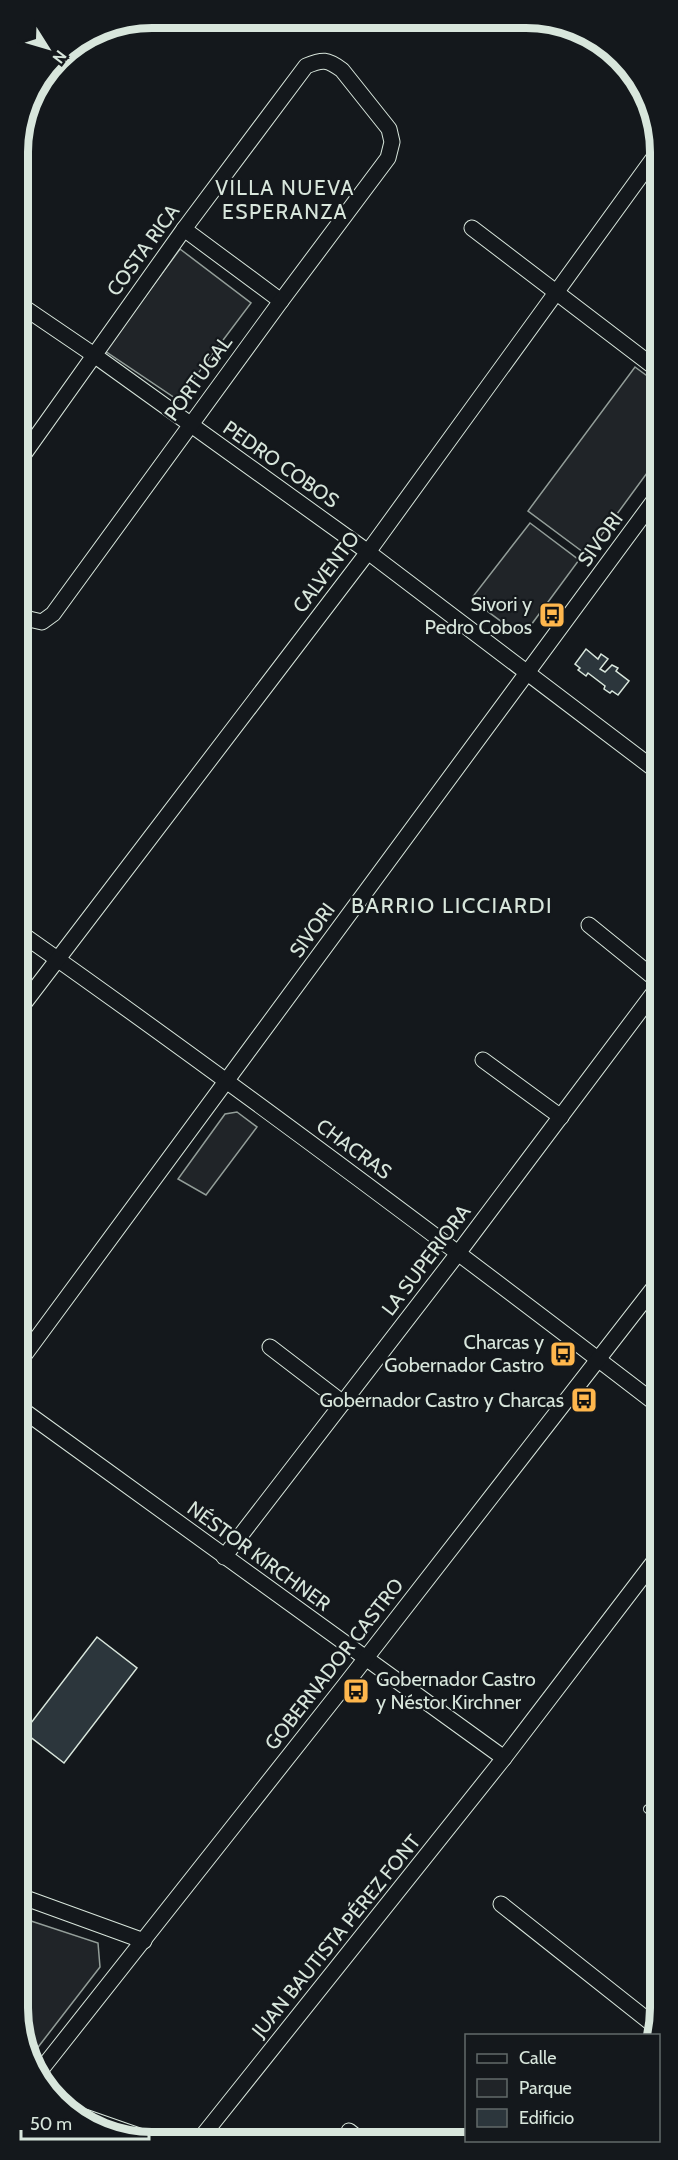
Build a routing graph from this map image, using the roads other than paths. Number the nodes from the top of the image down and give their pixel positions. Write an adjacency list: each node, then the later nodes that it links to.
1 (388, 158): 4 (street, COSTA RICA); 6 (street, PORTUGAL)
2 (650, 162): 5 (street, CALVENTO)
3 (472, 228): 5 (street)
4 (184, 229): 6 (street); 8 (street, COSTA RICA)
5 (555, 291): 9 (street); 13 (street, CALVENTO)
6 (281, 301): 10 (street, PORTUGAL)
7 (29, 311): 8 (street, PEDRO COBOS)
8 (94, 355): 10 (street, PEDRO COBOS); 11 (street, COSTA RICA)
9 (650, 363)
10 (190, 425): 13 (street, PEDRO COBOS); 14 (street, PORTUGAL)
11 (29, 447)
12 (650, 506): 15 (street, SIVORI)
13 (368, 552): 15 (street, PEDRO COBOS); 19 (street, CALVENTO)
14 (29, 619)
15 (528, 673): 16 (street, PEDRO COBOS); 24 (street, SIVORI)
16 (650, 766)
17 (589, 925): 20 (street)
18 (29, 939): 19 (street, CHACRAS)
19 (57, 959): 21 (street, CALVENTO); 24 (street, CHACRAS)
20 (650, 974)
21 (29, 997)
22 (650, 998): 25 (street, LA SUPERIORA)
23 (483, 1060): 25 (street)
24 (227, 1081): 26 (street, CHACRAS); 29 (street, SIVORI)
25 (561, 1117): 26 (street, LA SUPERIORA)
26 (459, 1252): 30 (street, CHACRAS); 32 (street, LA SUPERIORA)
27 (649, 1293): 30 (street, GOBERNADOR CASTRO)
28 (270, 1347): 32 (street)
29 (28, 1351)
30 (598, 1359): 31 (street, CHACRAS); 36 (street, GOBERNADOR CASTRO)
31 (649, 1399)
32 (343, 1403): 34 (street, LA SUPERIORA)
33 (28, 1414): 34 (street, NÉSTOR KIRCHNER)
34 (224, 1557): 36 (street, NÉSTOR KIRCHNER)
35 (649, 1568): 37 (street, JUAN BAUTISTA PÉREZ FONT)
36 (366, 1659): 37 (street, NÉSTOR KIRCHNER); 40 (street, GOBERNADOR CASTRO)
37 (504, 1758): 43 (street, JUAN BAUTISTA PÉREZ FONT)
38 (28, 1899): 40 (street)
39 (501, 1904): 41 (street)
40 (144, 1941): 42 (street, GOBERNADOR CASTRO)
41 (648, 2020)
42 (44, 2066)
43 (206, 2132)

